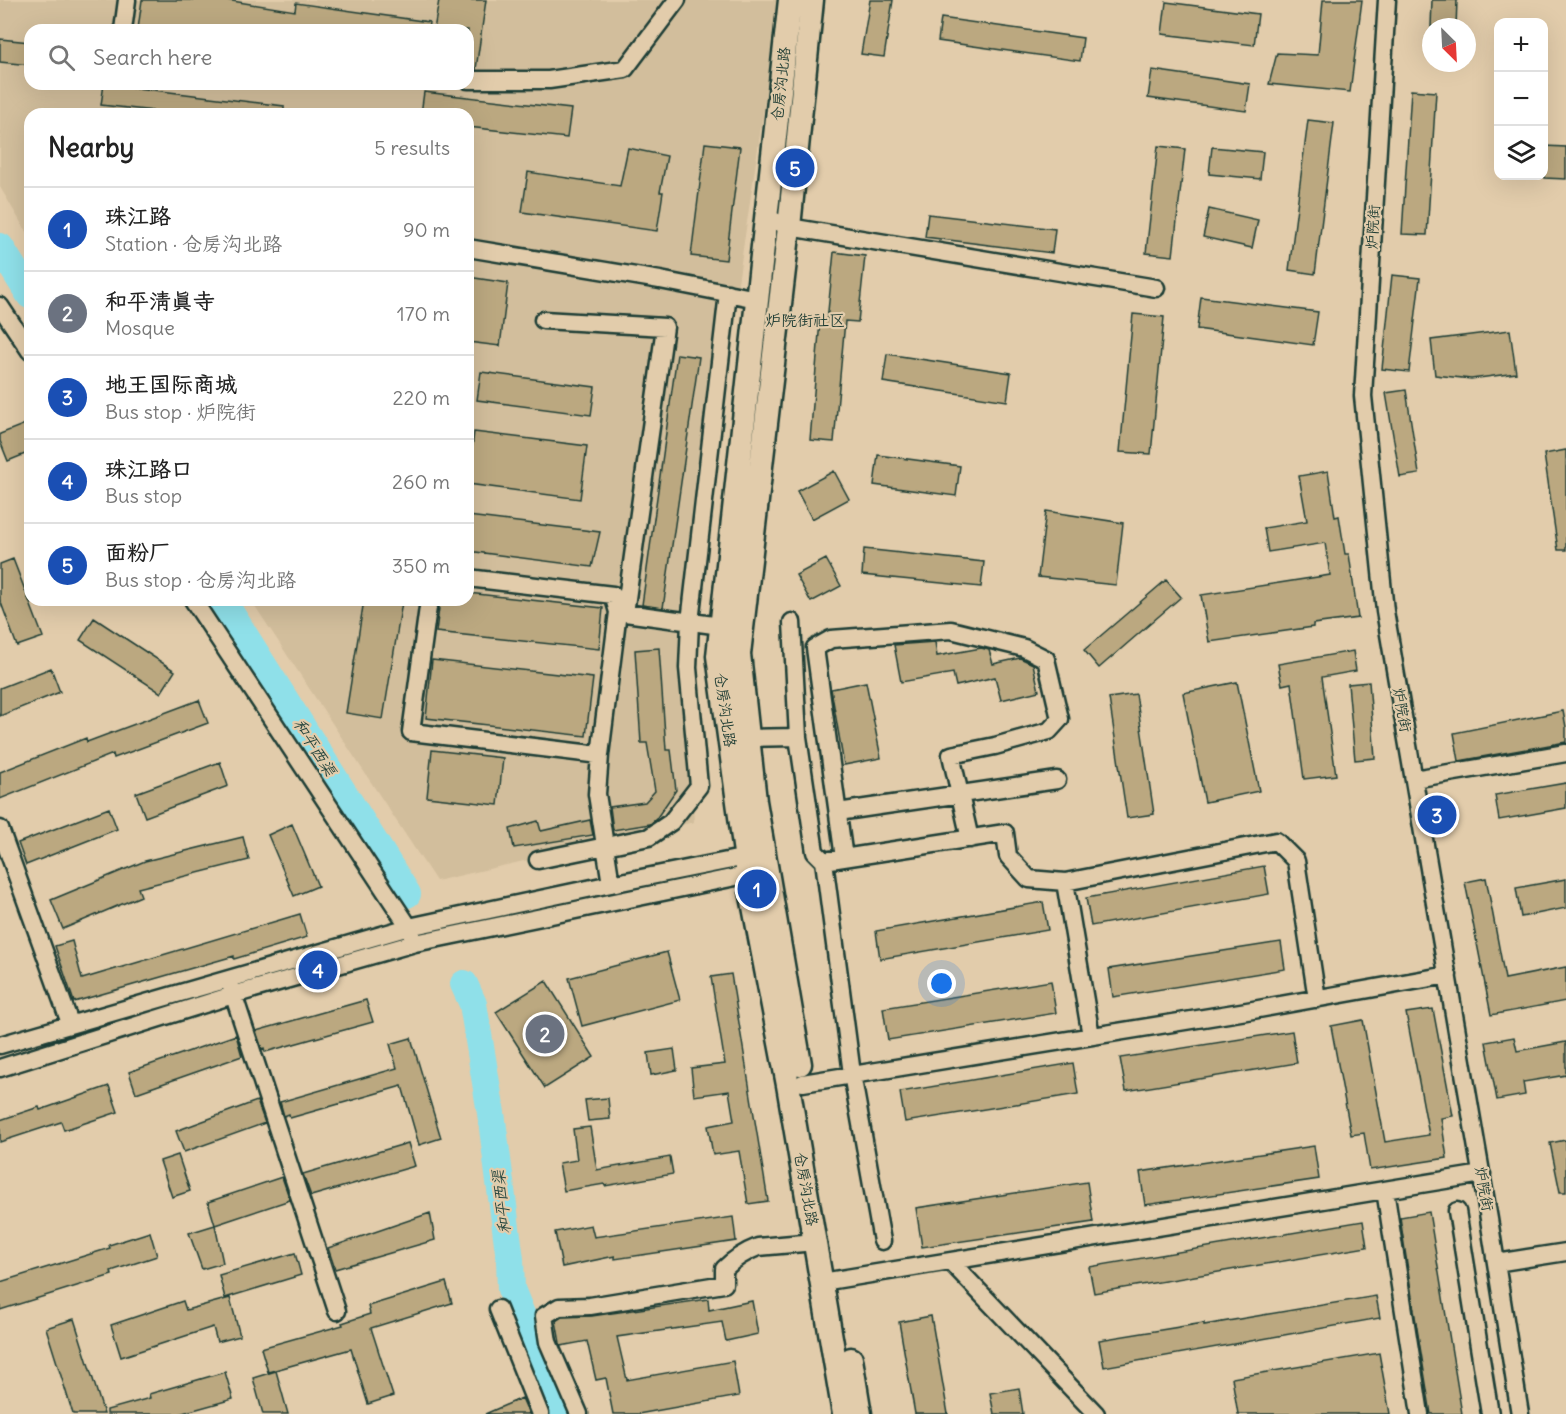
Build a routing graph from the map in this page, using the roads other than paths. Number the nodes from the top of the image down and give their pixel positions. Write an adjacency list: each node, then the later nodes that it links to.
1 (127, 0): 6 (street)
2 (677, 0): 7 (street)
3 (790, 0): 8 (main road, 仓房沟北路)
4 (812, 0): 9 (main road, 仓房沟北路)
5 (1387, 0): 28 (street, 炉院街)
6 (124, 24)
7 (474, 80)
8 (766, 217): 9 (street); 13 (main road, 仓房沟北路)
9 (789, 227): 11 (street); 25 (main road, 仓房沟北路)
10 (474, 249): 12 (street)
11 (1156, 288)
12 (728, 293): 13 (street); 21 (street)
13 (757, 299): 23 (main road, 仓房沟北路)
14 (0, 306): 16 (street)
15 (543, 320): 20 (street)
16 (24, 342)
17 (474, 579): 20 (street)
18 (198, 606): 41 (street)
19 (428, 606): 27 (street)
20 (622, 613): 21 (street); 27 (street)
21 (690, 622): 23 (street); 34 (street)
22 (792, 622): 24 (street)
23 (721, 626): 38 (main road, 仓房沟北路)
24 (798, 737): 25 (street); 37 (street)
25 (748, 738): 38 (main road, 仓房沟北路)
26 (1566, 753): 28 (street)
27 (600, 755): 34 (street)
28 (1414, 779): 42 (street, 炉院街)
29 (1057, 780): 30 (street)
30 (960, 794): 31 (street); 31 (street); 33 (street)
31 (838, 812): 35 (street)
32 (0, 829): 45 (street)
33 (970, 839): 35 (street); 39 (street)
34 (604, 846): 36 (street); 40 (street)
35 (844, 858): 37 (street)
36 (538, 860)
37 (824, 861): 49 (street)
38 (756, 864): 40 (street); 41 (street); 50 (main road, 仓房沟北路); 55 (main road, 仓房沟北路)
39 (1065, 882): 44 (street); 46 (street)
40 (611, 884): 41 (street)
41 (412, 935): 43 (street)
42 (1448, 975): 44 (street); 51 (street, 炉院街)
43 (231, 987): 45 (street); 48 (street); 61 (street)
44 (1317, 999): 46 (street)
45 (70, 1023): 47 (street)
46 (1091, 1036): 49 (street)
47 (0, 1045)
48 (0, 1068)
49 (852, 1074): 50 (street); 54 (street)
50 (803, 1083): 59 (main road, 仓房沟北路)
51 (1482, 1174): 52 (street); 58 (street, 炉院街)
52 (1385, 1190): 57 (street); 67 (street)
53 (1457, 1211): 68 (street)
54 (882, 1241)
55 (815, 1242): 59 (main road, 仓房沟北路); 63 (street)
56 (1566, 1252): 58 (street)
57 (950, 1261): 59 (street); 66 (street)
58 (1496, 1263): 69 (street, 炉院街)
59 (830, 1281): 64 (main road, 仓房沟北路); 65 (main road, 仓房沟北路)
60 (498, 1310): 62 (street)
61 (337, 1311)
62 (540, 1414)
63 (579, 1414)
64 (844, 1414)
65 (860, 1414)
66 (1096, 1414)
67 (1420, 1414)
68 (1490, 1414)
69 (1520, 1414)

